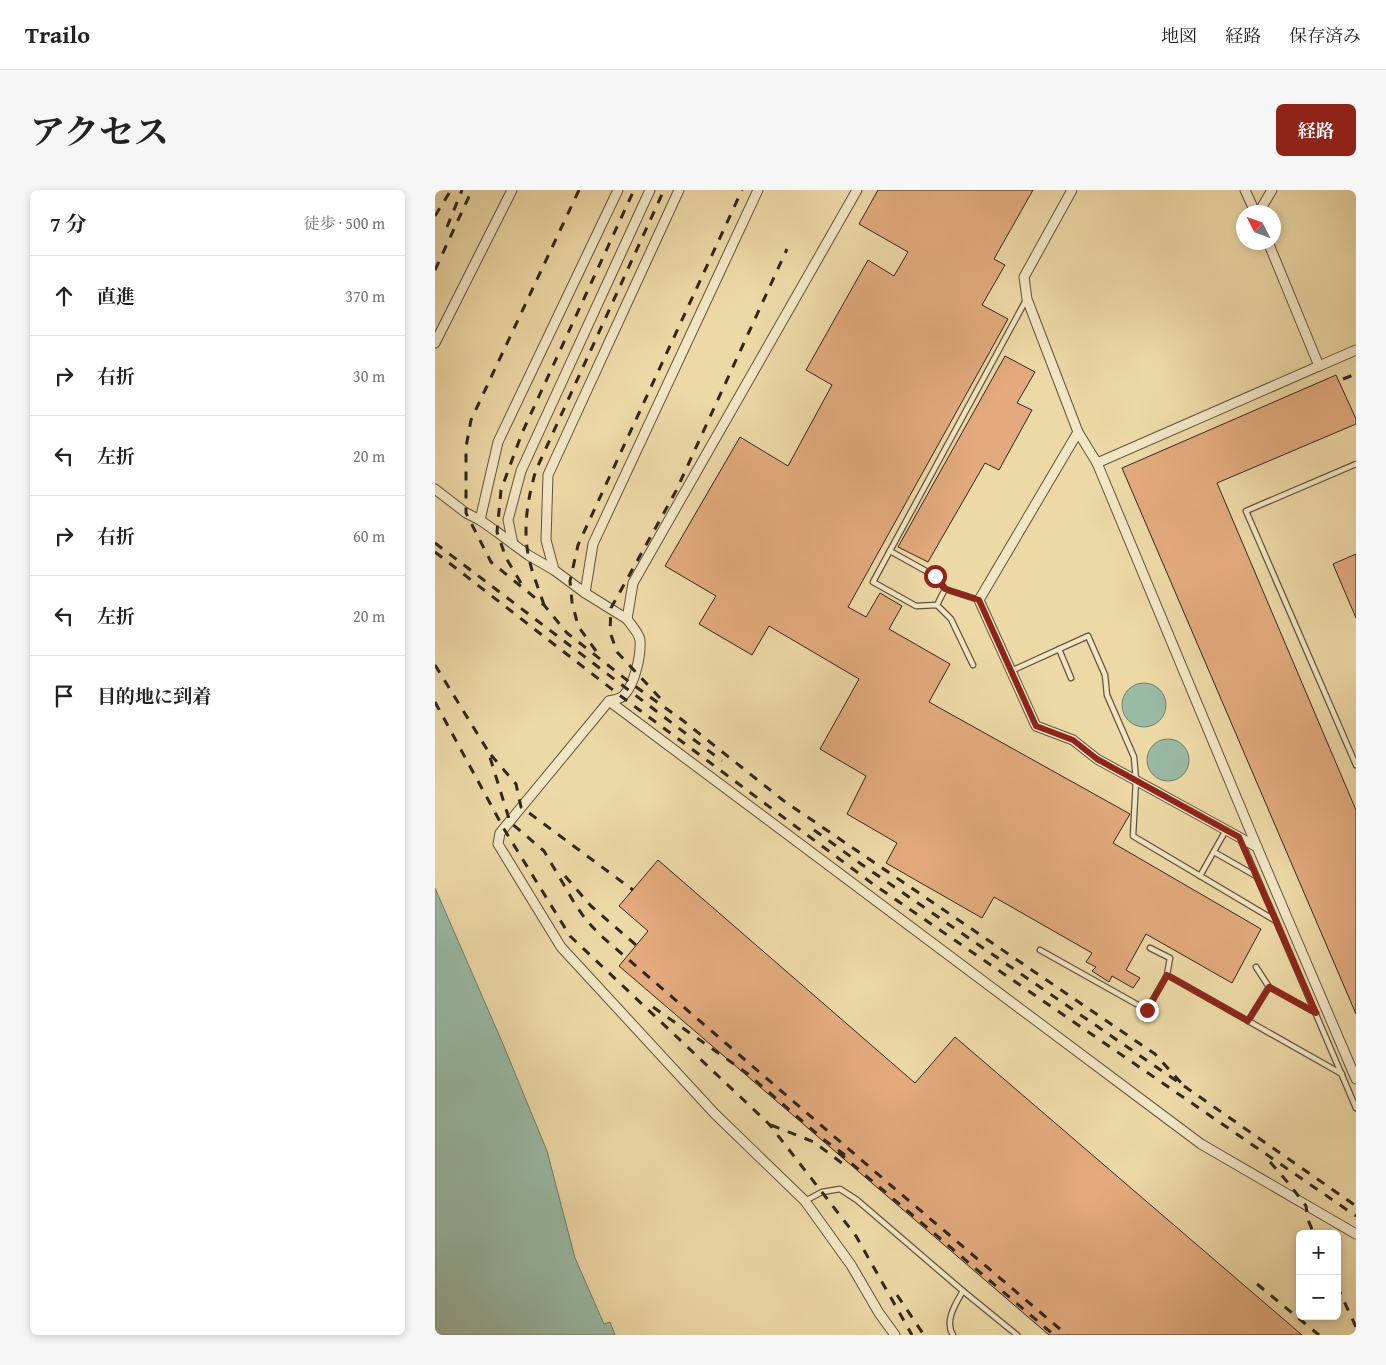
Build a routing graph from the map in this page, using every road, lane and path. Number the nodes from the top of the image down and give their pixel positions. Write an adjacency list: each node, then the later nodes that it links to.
1 (511, 190): 14 (street)
2 (618, 190): 21 (street)
3 (650, 190): 22 (street)
4 (679, 190): 24 (street)
5 (758, 190): 26 (street)
6 (857, 190): 29 (street)
7 (1072, 190): 13 (street)
8 (1245, 190): 10 (street)
9 (1272, 190): 11 (street)
10 (1253, 205)
11 (1262, 205)
12 (1271, 250): 16 (street)
13 (1027, 299): 17 (street); 23 (lane)
14 (435, 343)
15 (1356, 350): 16 (street)
16 (1319, 366): 18 (street)
17 (1078, 432): 18 (street); 27 (street)
18 (1097, 463): 39 (street)
19 (1356, 464): 35 (lane)
20 (435, 489): 21 (street)
21 (480, 520): 22 (street)
22 (513, 544): 24 (street)
23 (890, 551): 25 (lane); 28 (lane)
24 (553, 570): 26 (street)
25 (945, 589): 27 (lane); 28 (lane)
26 (585, 593): 29 (street)
27 (979, 600): 32 (street)
28 (937, 605): 31 (lane)
29 (627, 619): 34 (street)
30 (1059, 649): 32 (lane); 33 (lane); 36 (lane)
31 (973, 665)
32 (1011, 672): 36 (street)
33 (1071, 678)
34 (609, 701): 54 (street); 55 (street)
35 (1356, 765)
36 (1136, 780): 37 (street); 41 (lane)
37 (1226, 830): 38 (street); 40 (lane)
38 (1239, 837): 39 (street); 42 (lane)
39 (1257, 847): 52 (street)
40 (1213, 852): 41 (lane); 42 (lane)
41 (1200, 876): 43 (lane)
42 (1257, 876): 43 (lane)
43 (1276, 922): 49 (lane)
44 (1150, 948): 47 (lane)
45 (1040, 950): 47 (lane)
46 (1256, 967): 48 (lane)
47 (1167, 975): 50 (lane)
48 (1269, 987): 49 (lane); 50 (lane)
49 (1316, 1013): 51 (lane)
50 (1248, 1021): 51 (lane)
51 (1342, 1074): 53 (lane)
52 (1356, 1078)
53 (1356, 1108)
54 (805, 1201): 56 (lane); 57 (street)
55 (1356, 1234)
56 (963, 1291): 58 (lane); 59 (lane)
57 (895, 1335)
58 (953, 1335)
59 (1017, 1335)

